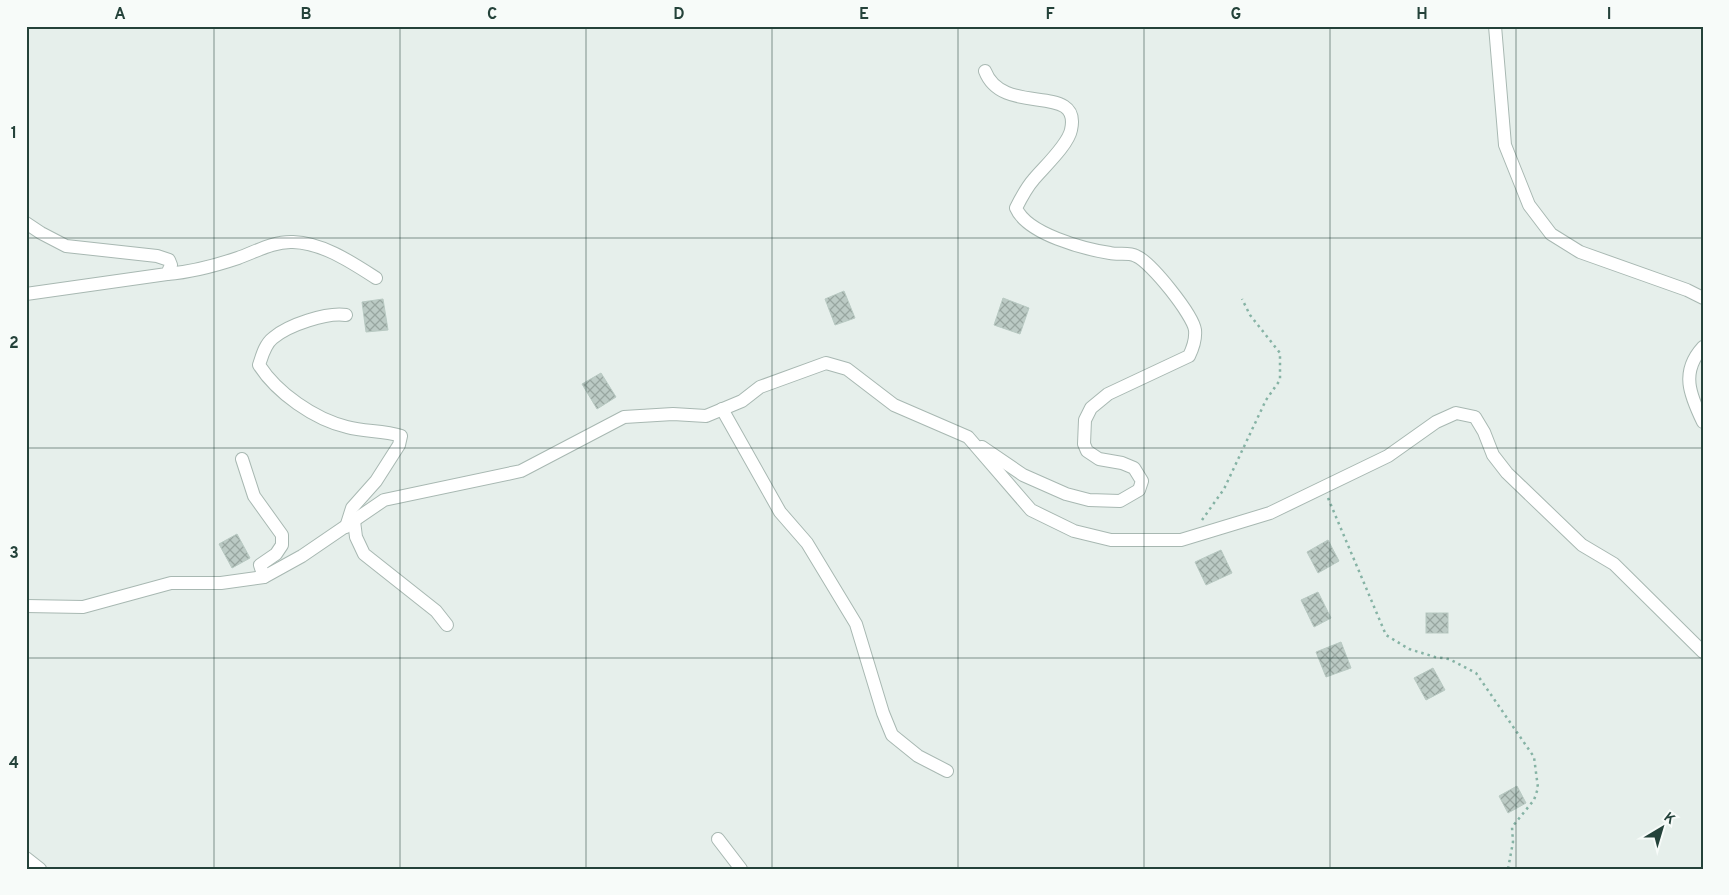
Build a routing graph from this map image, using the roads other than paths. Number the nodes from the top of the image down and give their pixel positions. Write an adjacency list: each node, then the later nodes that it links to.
1 (1495, 26): 7 (street)
2 (985, 71): 12 (street)
3 (26, 223): 4 (street)
4 (167, 274): 5 (street); 6 (street)
5 (376, 278)
6 (26, 294)
7 (1703, 298)
8 (346, 315): 14 (street)
9 (1703, 347): 11 (street)
10 (722, 409): 12 (street); 14 (street); 19 (street)
11 (1703, 422)
12 (968, 437): 18 (street)
13 (242, 460): 15 (street)
14 (350, 524): 15 (street); 17 (street)
15 (264, 577): 16 (street)
16 (26, 606)
17 (446, 625)
18 (1703, 652)
19 (947, 770)
20 (718, 839): 23 (street)
21 (26, 858): 22 (street)
22 (40, 869)
23 (741, 869)

